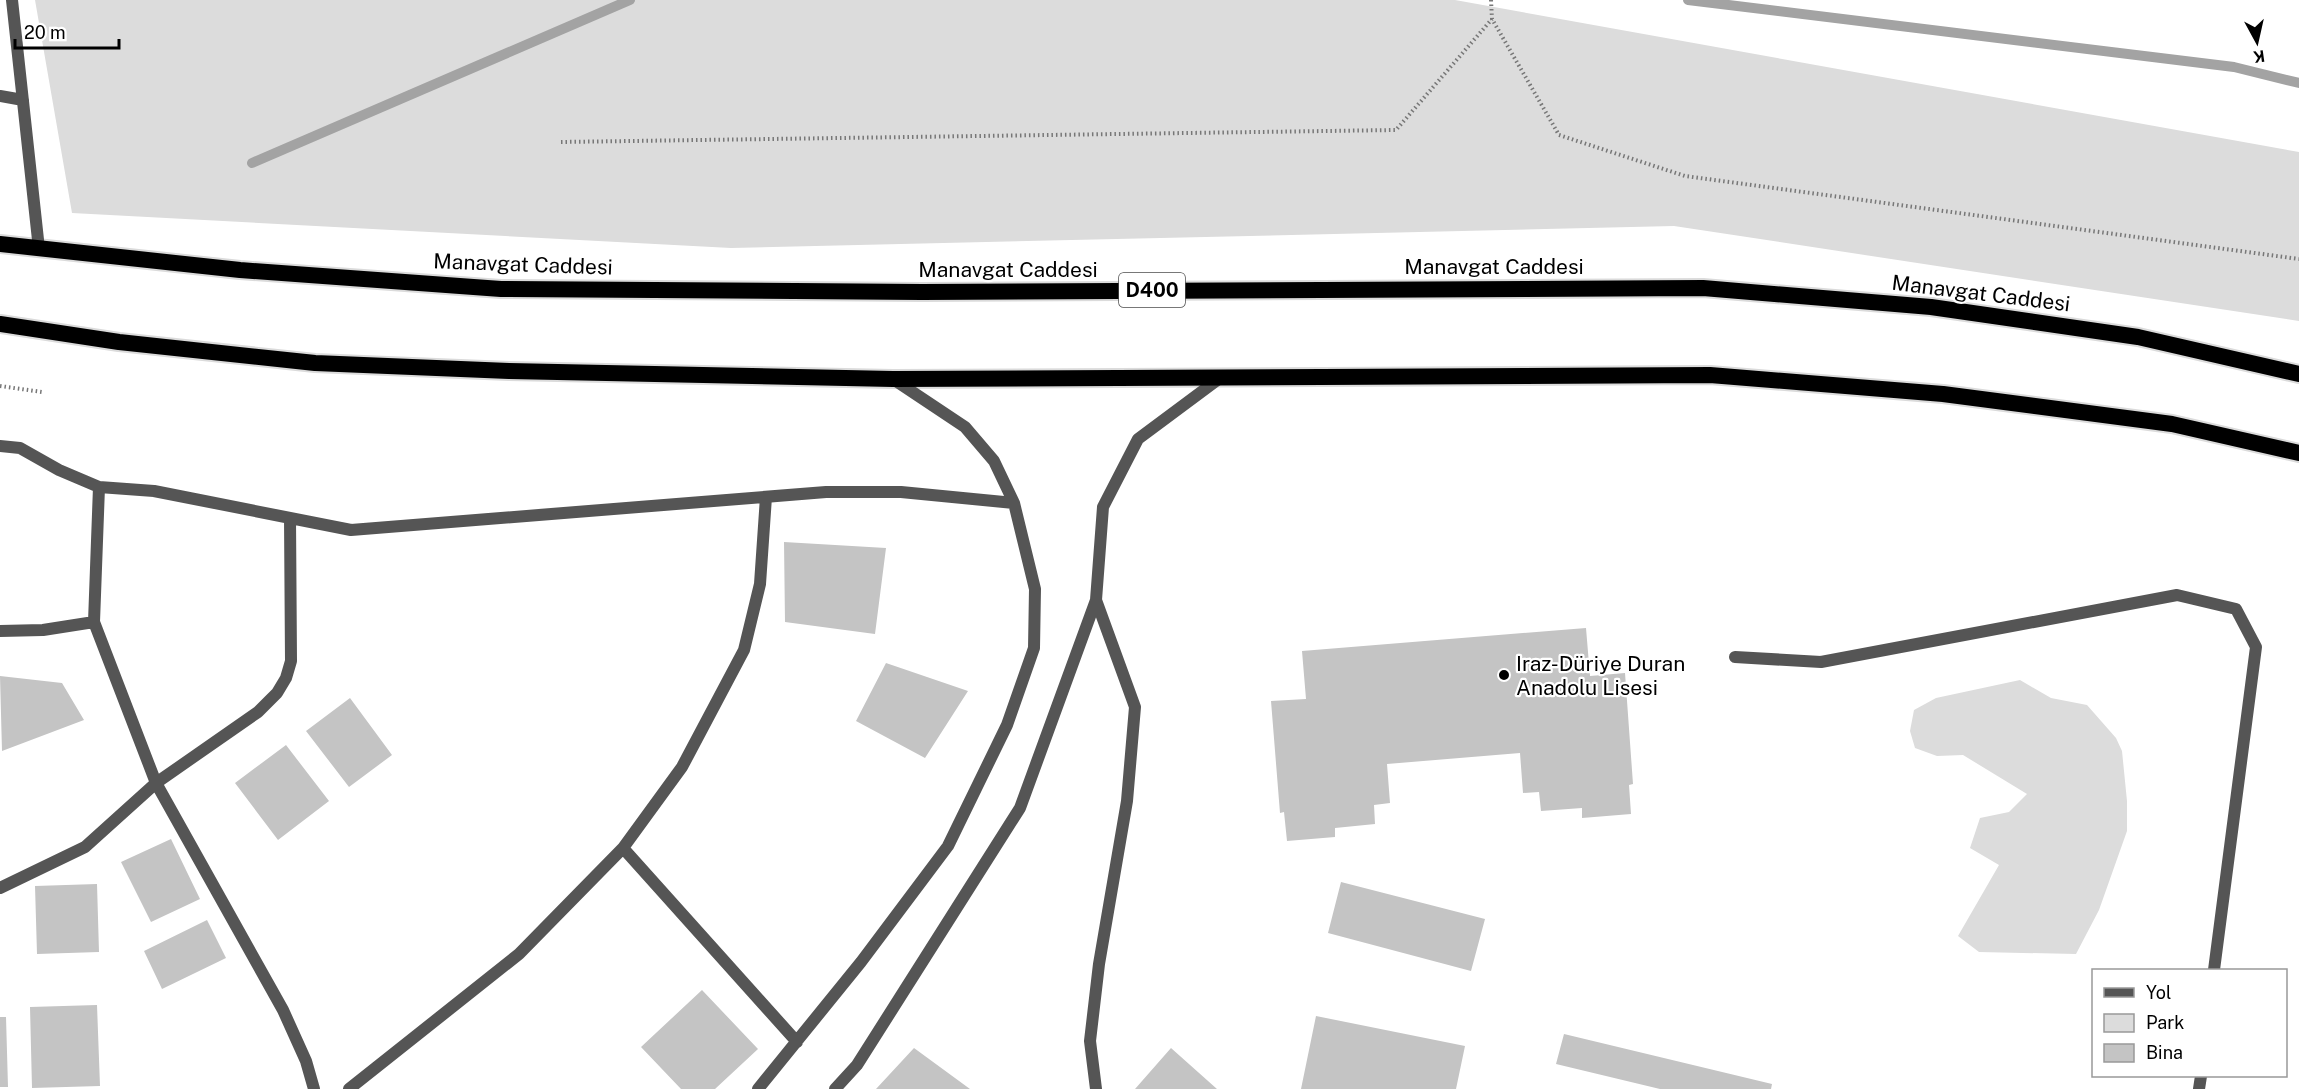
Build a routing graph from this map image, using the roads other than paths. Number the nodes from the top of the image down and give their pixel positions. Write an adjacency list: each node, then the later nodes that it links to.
1 (12, 0): 3 (street)
2 (0, 96): 3 (street)
3 (23, 100): 5 (street)
4 (0, 244): 5 (highway, Manavgat Caddesi / D400)
5 (39, 249): 7 (highway, Manavgat Caddesi / D400)
6 (0, 324): 9 (highway)
7 (2299, 374)
8 (1220, 378): 9 (highway); 11 (highway); 16 (street)
9 (893, 379): 14 (street)
10 (0, 446): 12 (street)
11 (2299, 453)
12 (99, 488): 15 (street); 17 (street)
13 (766, 497): 14 (street); 15 (street); 21 (street)
14 (1014, 502): 24 (street)
15 (290, 518): 20 (street)
16 (1096, 600): 28 (street); 29 (street)
17 (94, 622): 18 (street); 20 (street)
18 (0, 631)
19 (1735, 657): 23 (street)
20 (156, 783): 22 (street); 25 (street)
21 (622, 848): 24 (street); 26 (street)
22 (0, 888)
23 (2214, 969)
24 (797, 1042): 27 (street)
25 (314, 1089)
26 (349, 1089)
27 (758, 1089)
28 (835, 1089)
29 (1096, 1089)

